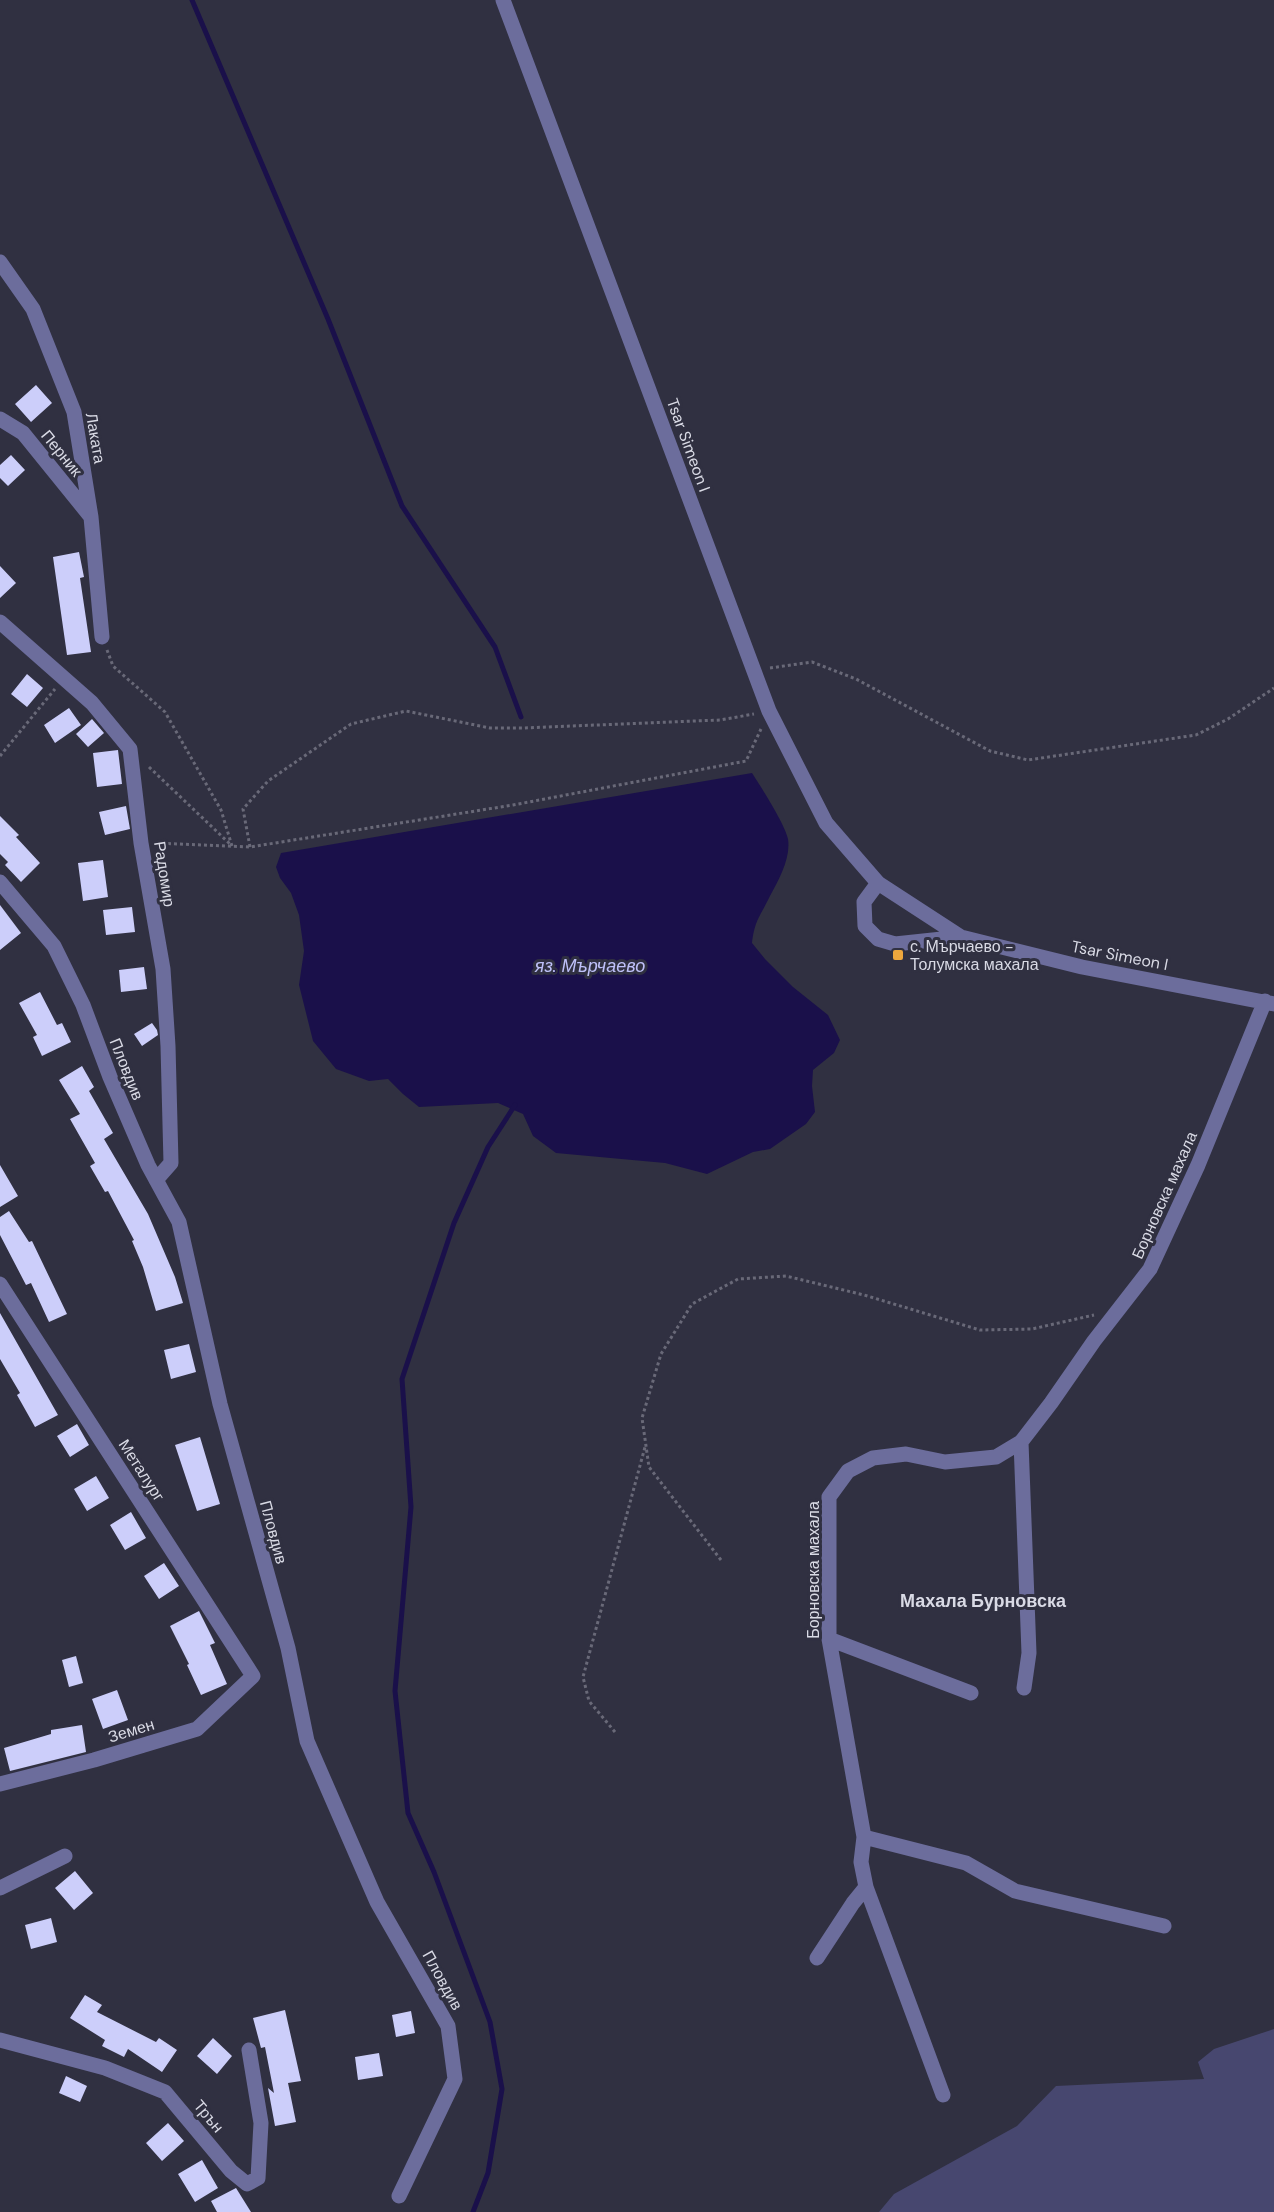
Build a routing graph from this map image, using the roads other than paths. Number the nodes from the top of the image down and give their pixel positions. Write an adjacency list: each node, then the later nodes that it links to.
1 (503, 0): 8 (street, Tsar Simeon I)
2 (0, 261): 4 (street, Лаката)
3 (0, 419): 4 (street, Перник)
4 (91, 517): 6 (street, Лаката)
5 (0, 622): 11 (street, Радомир)
6 (102, 637)
7 (0, 882): 11 (street, Пловдив)
8 (878, 883): 9 (street, Tsar Simeon I); 9 (street)
9 (961, 937): 10 (street, Tsar Simeon I)
10 (1269, 1002): 13 (street, Борновска махала)
11 (156, 1180): 28 (street, Пловдив)
12 (0, 1284): 15 (street, Металург)
13 (1021, 1442): 14 (street, Борновска махала); 16 (street)
14 (829, 1639): 17 (street); 19 (street, Борновска махала)
15 (254, 1676): 18 (street, Земен)
16 (1024, 1688)
17 (971, 1693)
18 (0, 1784)
19 (864, 1837): 21 (street, Борновска махала); 23 (street)
20 (65, 1856): 22 (street)
21 (866, 1887): 24 (street); 27 (street, Борновска махала)
22 (0, 1888)
23 (1164, 1926)
24 (817, 1958)
25 (0, 2040): 26 (street, Трън)
26 (249, 2050)
27 (943, 2095)
28 (399, 2196)

